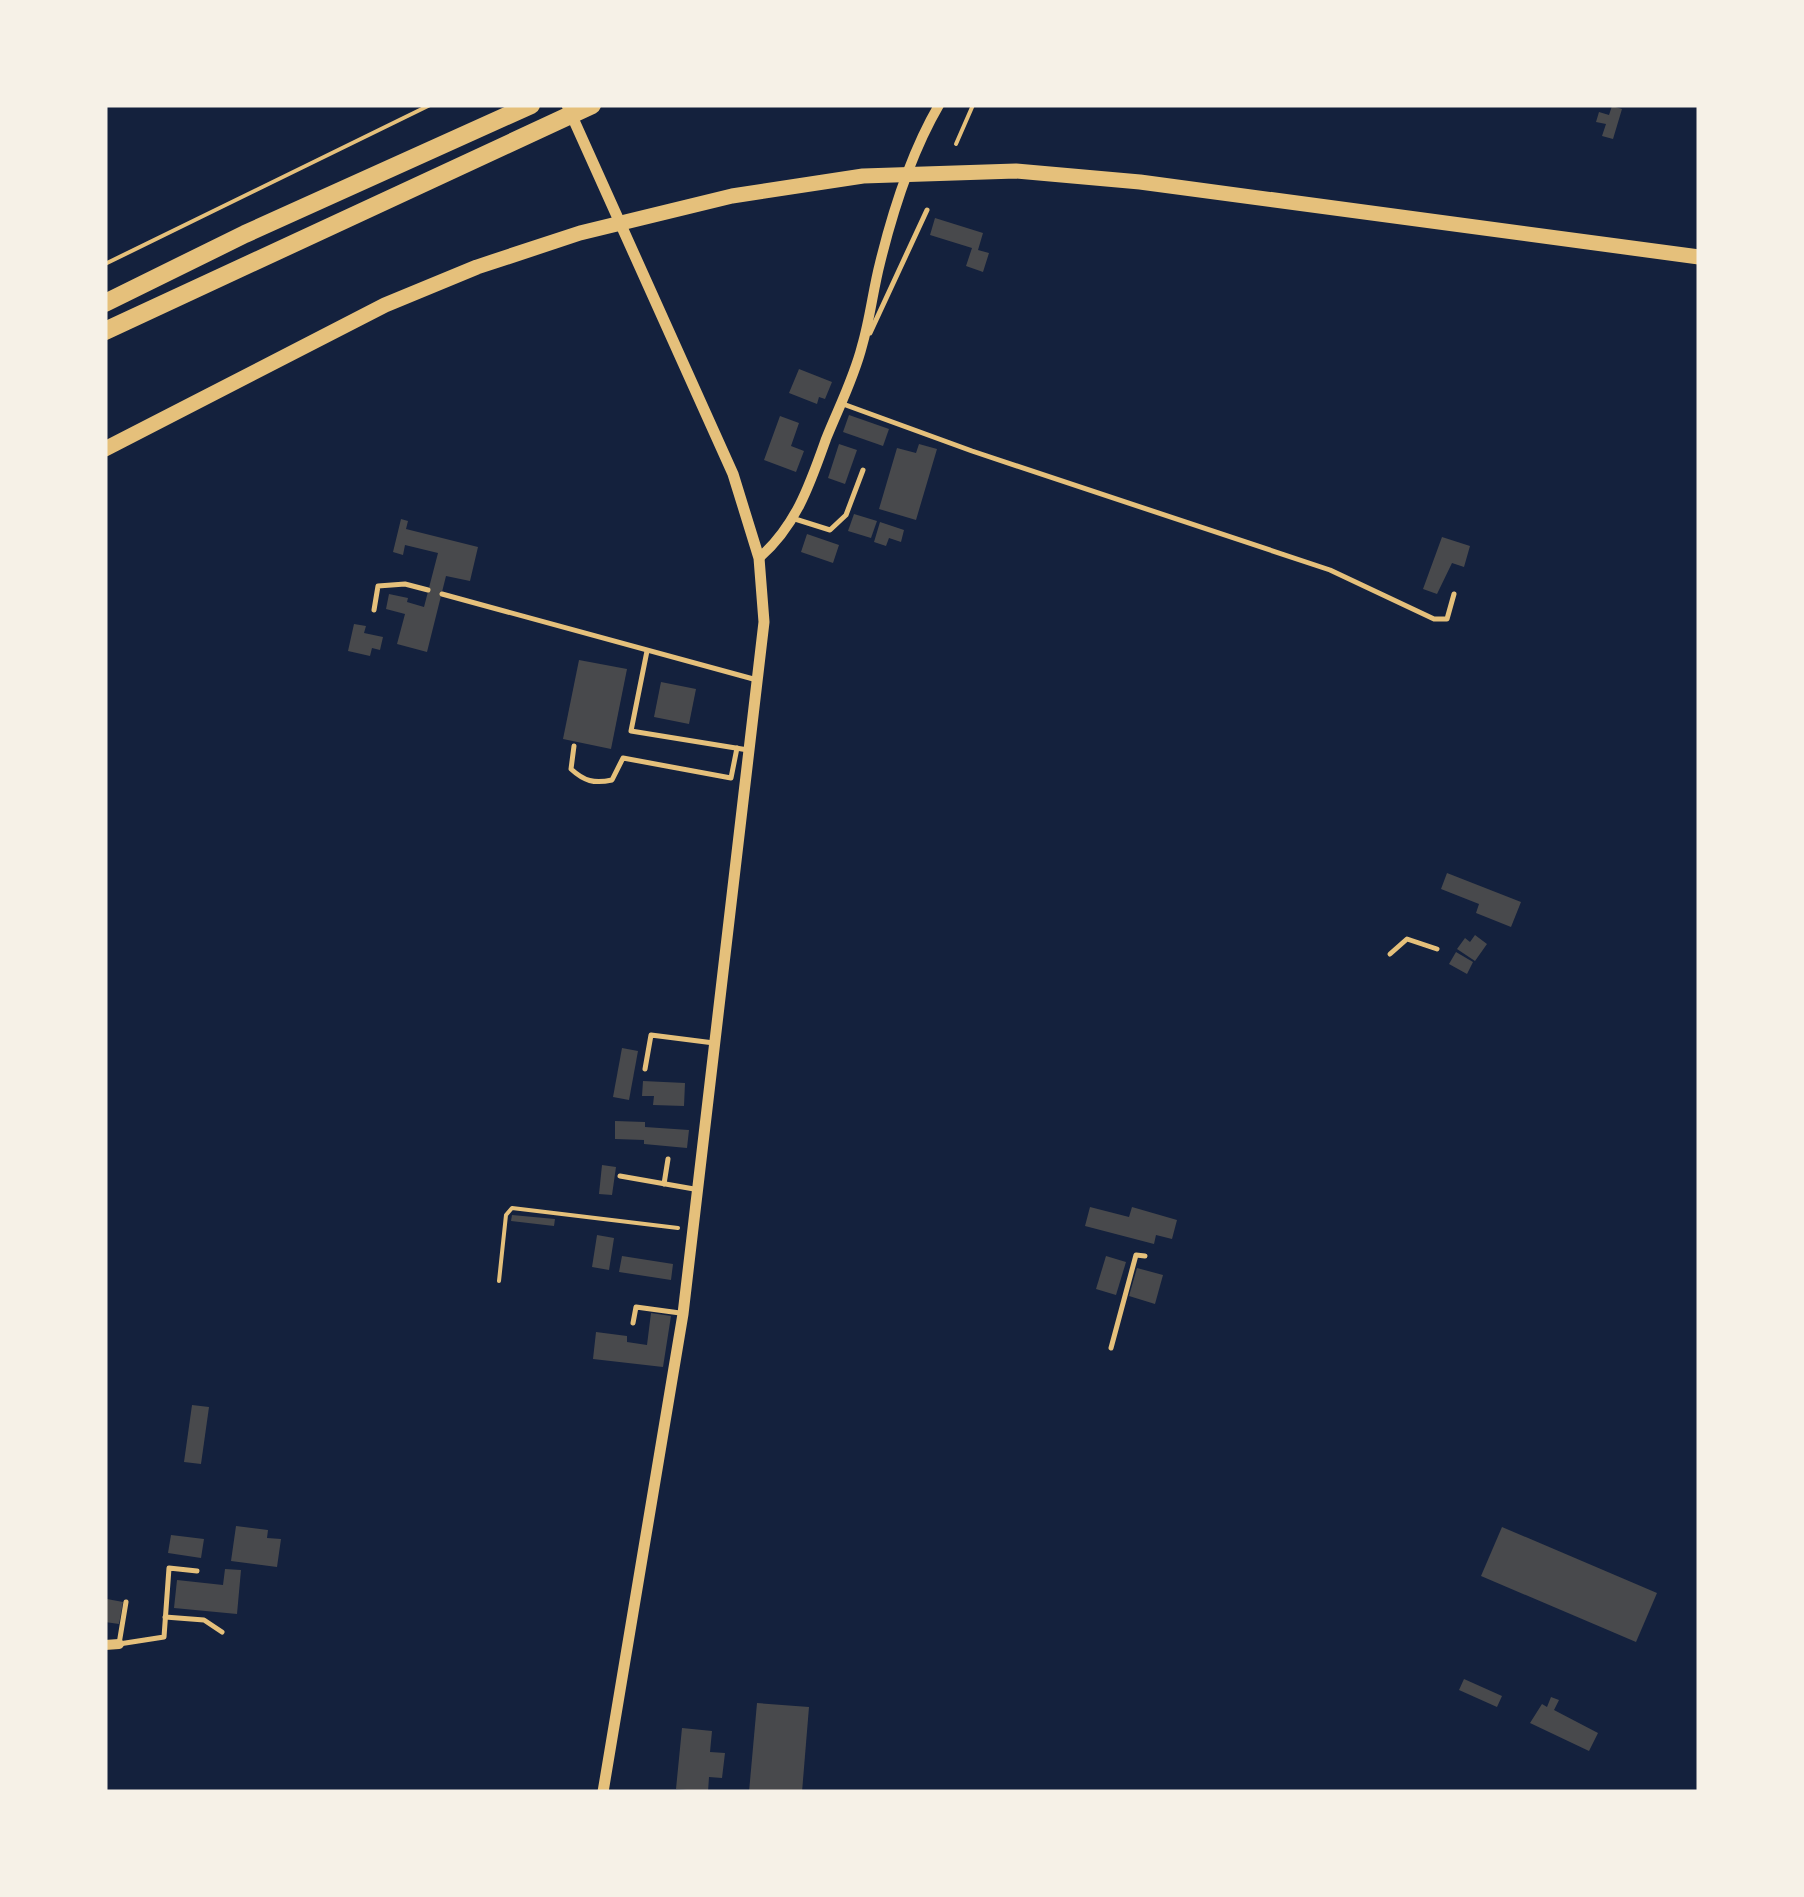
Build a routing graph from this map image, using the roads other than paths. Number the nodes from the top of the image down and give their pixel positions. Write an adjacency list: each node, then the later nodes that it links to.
1 (532, 105): 7 (highway)
2 (566, 105): 14 (street)
3 (592, 105): 8 (highway)
4 (939, 105): 9 (street)
5 (927, 210): 9 (lane)
6 (1699, 257): 11 (highway)
7 (105, 302)
8 (105, 331)
9 (862, 349): 10 (street)
10 (840, 403): 13 (street); 17 (lane)
11 (105, 449)
12 (863, 470): 13 (lane)
13 (795, 519): 14 (street)
14 (759, 558): 20 (street)
15 (428, 590): 18 (lane)
16 (442, 594): 19 (lane)
17 (1454, 594)
18 (374, 610)
19 (647, 651): 20 (lane); 22 (lane)
20 (759, 681): 23 (street)
21 (574, 746): 22 (lane)
22 (737, 748): 23 (lane)
23 (751, 751): 26 (street)
24 (1437, 949): 25 (lane)
25 (1390, 954)
26 (714, 1043): 27 (lane); 31 (street)
27 (645, 1069)
28 (668, 1158): 30 (lane)
29 (620, 1176): 30 (lane)
30 (664, 1184): 31 (lane)
31 (698, 1189): 33 (street)
32 (1145, 1256): 35 (lane)
33 (683, 1314): 34 (lane); 42 (street)
34 (633, 1323)
35 (1110, 1348)
36 (197, 1571): 38 (lane)
37 (126, 1602): 40 (lane)
38 (166, 1617): 39 (lane); 40 (lane)
39 (222, 1632)
40 (119, 1644): 41 (street)
41 (105, 1645)
42 (603, 1792)

